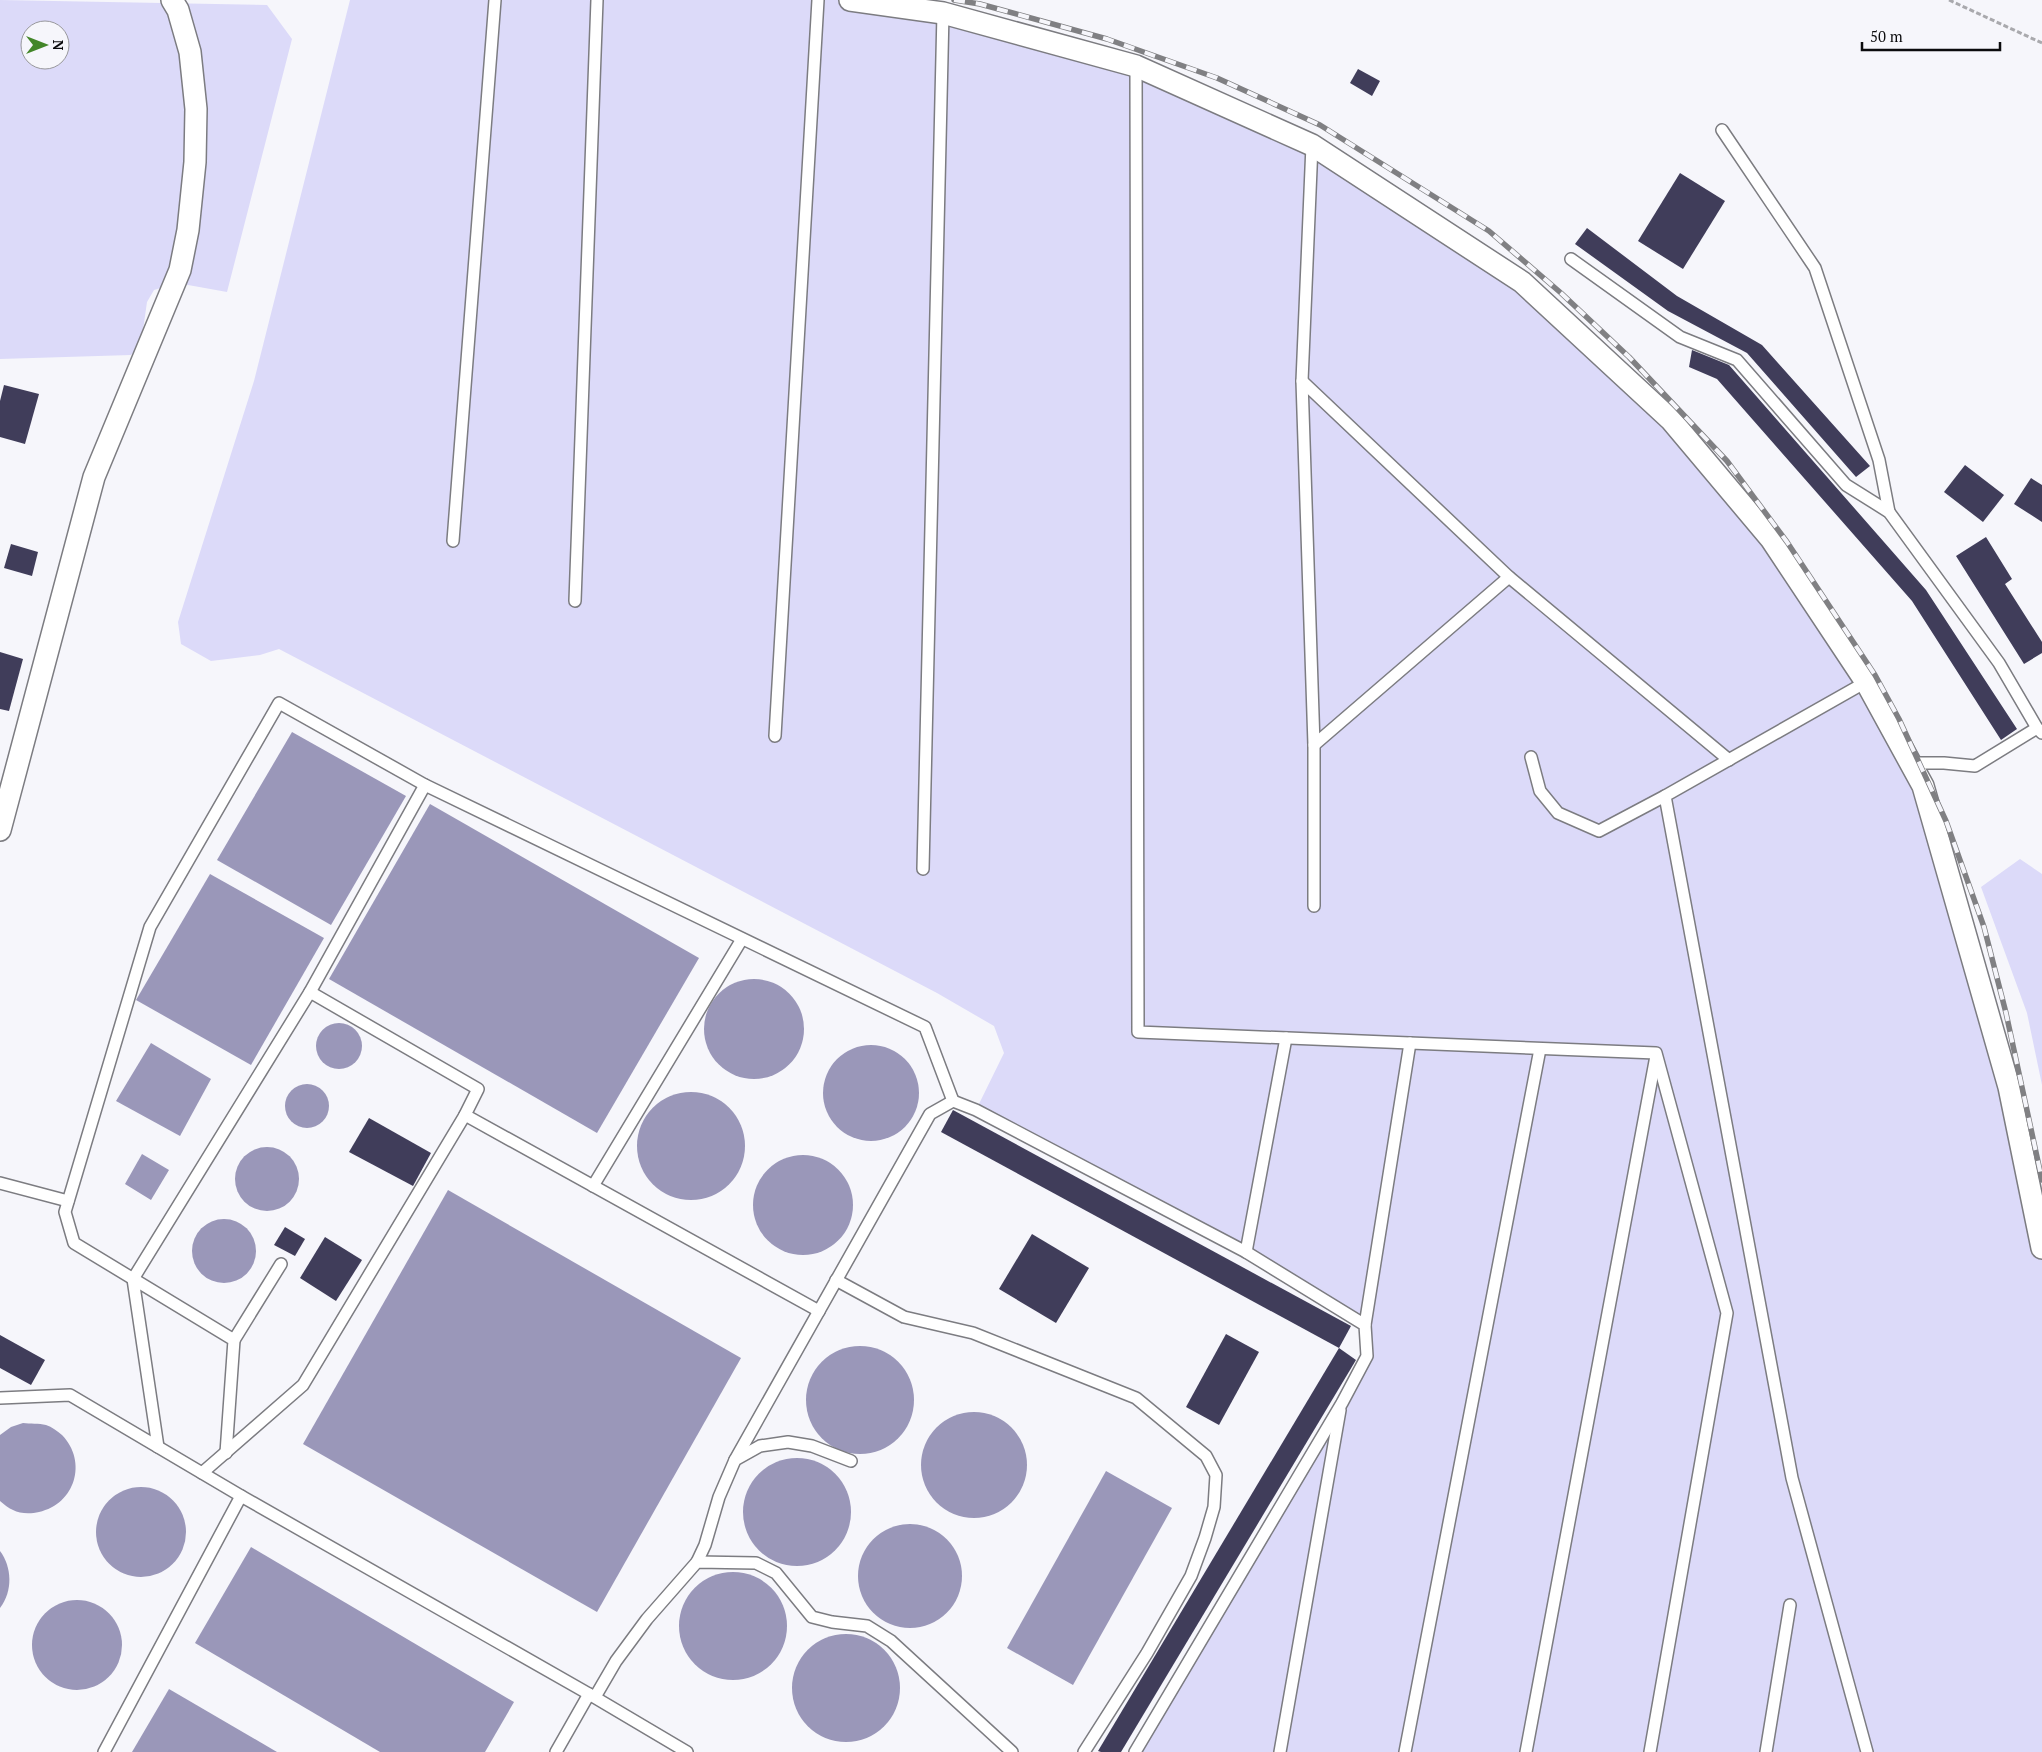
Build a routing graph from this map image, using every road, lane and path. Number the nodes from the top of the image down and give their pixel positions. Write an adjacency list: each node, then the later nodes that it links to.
1 (172, 0): 27 (street)
2 (495, 0): 15 (lane)
3 (597, 0): 17 (lane)
4 (818, 0): 20 (lane)
5 (850, 0): 7 (street)
6 (1949, 0): 8 (path)
7 (943, 13): 9 (street); 28 (lane)
8 (2042, 44)
9 (1136, 66): 11 (street); 32 (lane)
10 (1722, 130): 14 (lane)
11 (1312, 145): 13 (lane); 18 (street)
12 (1571, 259): 14 (lane)
13 (1302, 381): 16 (lane); 21 (lane)
14 (1889, 512): 19 (lane)
15 (453, 541)
16 (1509, 577): 21 (lane); 23 (lane)
17 (574, 601)
18 (1866, 682): 23 (lane); 24 (street)
19 (2039, 731): 24 (lane)
20 (775, 736)
21 (1314, 744): 29 (lane)
22 (1531, 757): 26 (lane)
23 (1729, 760): 26 (lane)
24 (1910, 763): 41 (street)
25 (425, 785): 30 (lane); 31 (lane); 40 (lane)
26 (1665, 796): 71 (lane)
27 (0, 830)
28 (923, 869)
29 (1314, 906)
30 (742, 939): 36 (lane); 39 (lane)
31 (310, 992): 37 (lane); 44 (lane)
32 (1286, 1038): 33 (lane); 42 (lane)
33 (1410, 1043): 34 (lane); 47 (lane)
34 (1540, 1049): 35 (lane); 67 (lane)
35 (1656, 1053): 68 (lane); 69 (lane)
36 (953, 1101): 42 (lane); 45 (lane)
37 (465, 1115): 39 (lane); 52 (lane)
38 (0, 1182): 40 (lane)
39 (594, 1186): 46 (lane)
40 (68, 1201): 44 (lane)
41 (2042, 1248)
42 (1246, 1252): 47 (lane)
43 (281, 1264): 48 (lane)
44 (133, 1279): 48 (lane); 51 (lane)
45 (836, 1280): 46 (lane); 64 (lane)
46 (819, 1311): 53 (lane)
47 (1365, 1326): 50 (lane)
48 (234, 1340): 52 (lane)
49 (0, 1398): 51 (lane)
50 (1342, 1403): 65 (lane); 66 (lane)
51 (158, 1447): 55 (lane)
52 (226, 1452): 55 (lane)
53 (735, 1460): 54 (lane); 57 (lane)
54 (851, 1460)
55 (202, 1473): 56 (lane)
56 (241, 1496): 59 (lane); 60 (lane)
57 (697, 1562): 59 (lane); 63 (lane)
58 (1790, 1605): 70 (lane)
59 (592, 1695): 61 (lane); 62 (lane)
60 (104, 1752)
61 (556, 1752)
62 (687, 1752)
63 (1012, 1752)
64 (1084, 1752)
65 (1135, 1752)
66 (1280, 1752)
67 (1405, 1752)
68 (1526, 1752)
69 (1650, 1752)
70 (1766, 1752)
71 (1867, 1752)

